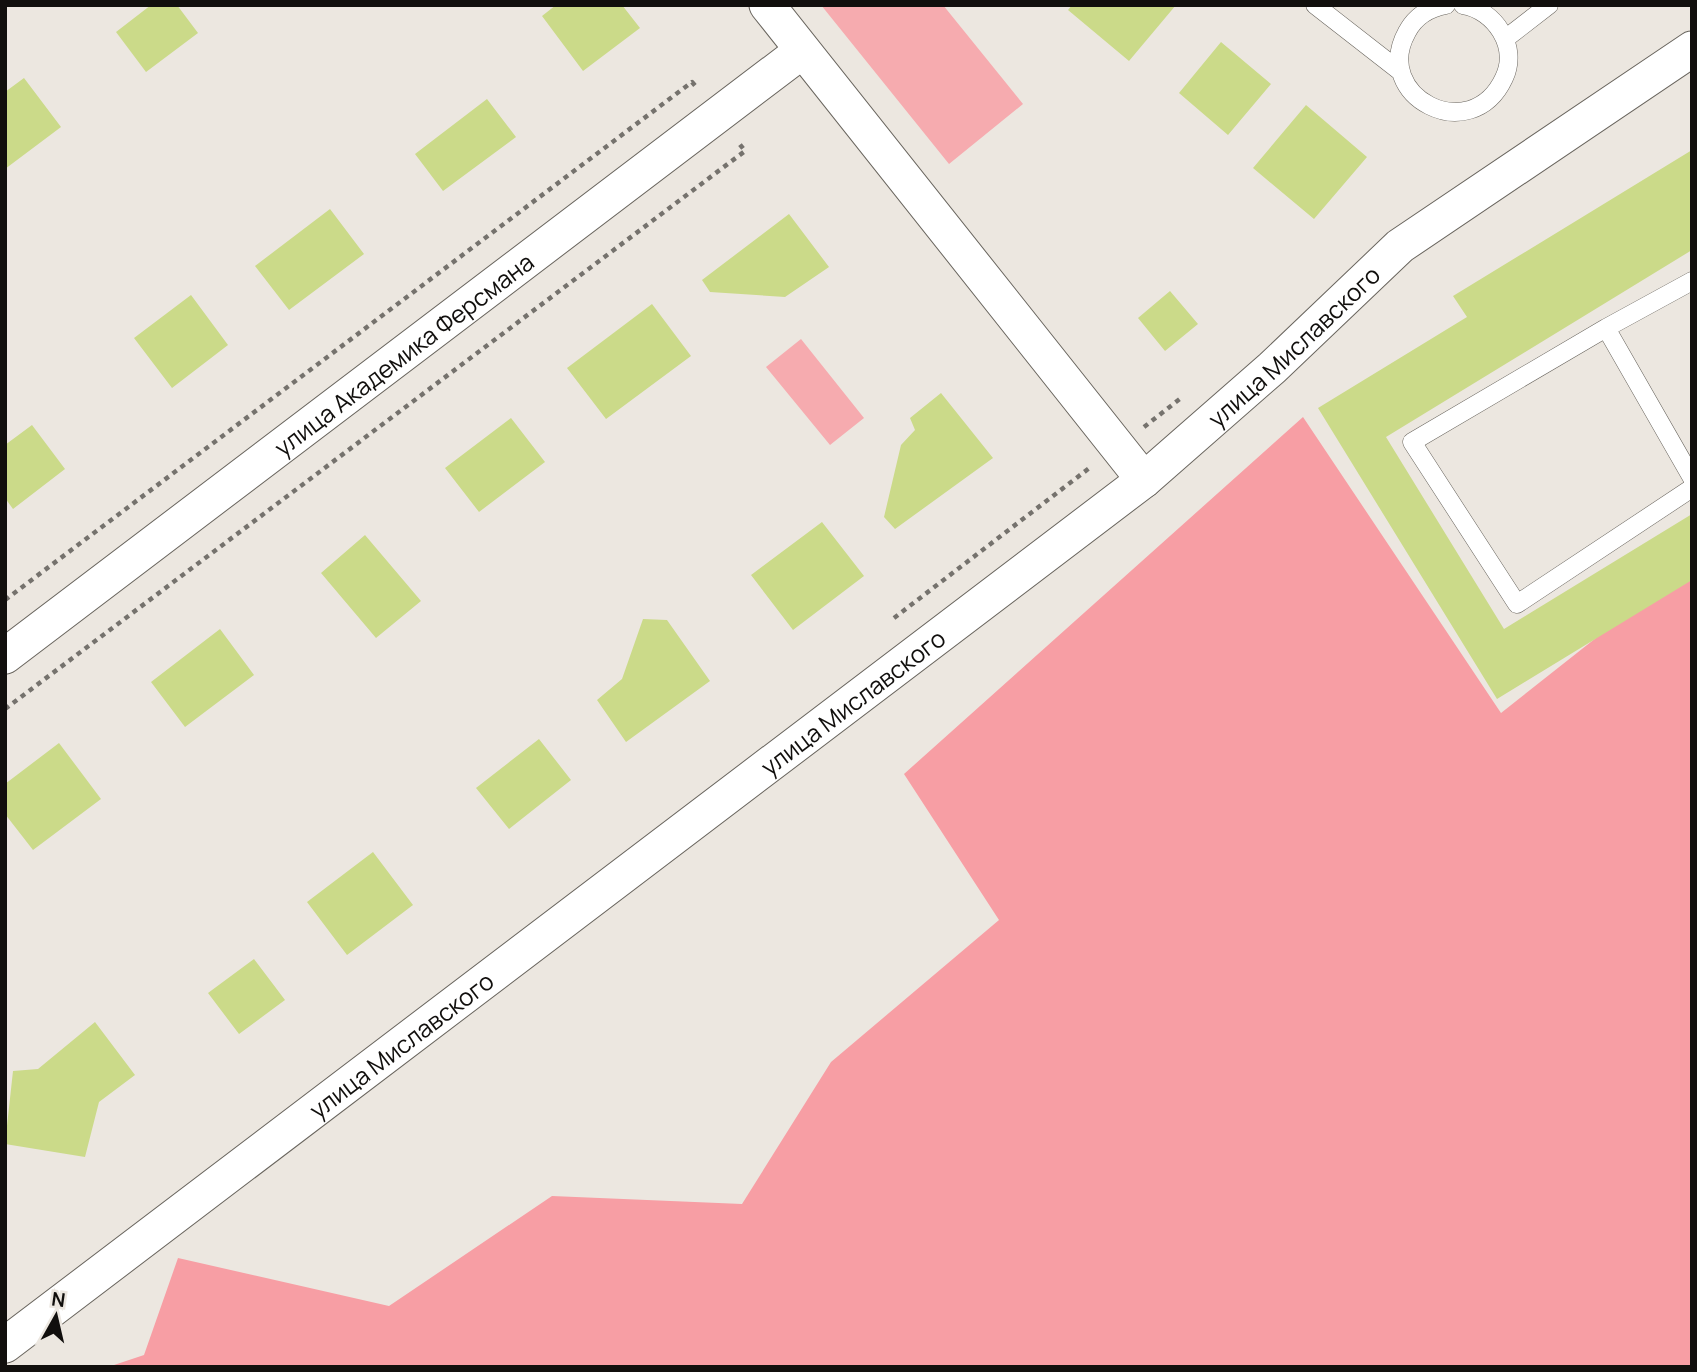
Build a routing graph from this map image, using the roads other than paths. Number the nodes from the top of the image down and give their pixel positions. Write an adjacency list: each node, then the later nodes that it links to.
1 (767, 5): 8 (street)
2 (1315, 5): 9 (lane)
3 (1446, 5): 9 (lane)
4 (1549, 5): 6 (lane)
5 (1467, 6): 6 (lane)
6 (1505, 39): 9 (lane)
7 (1692, 49): 13 (street, улица Миславского)
8 (802, 51): 13 (street); 15 (street, улица Академика Ферсмана)
9 (1401, 72)
10 (1692, 281): 11 (lane)
11 (1606, 328): 12 (lane); 14 (lane)
12 (1692, 478)
13 (1144, 480): 16 (street, улица Миславского)
14 (1692, 488)
15 (5, 656)
16 (5, 1345)

